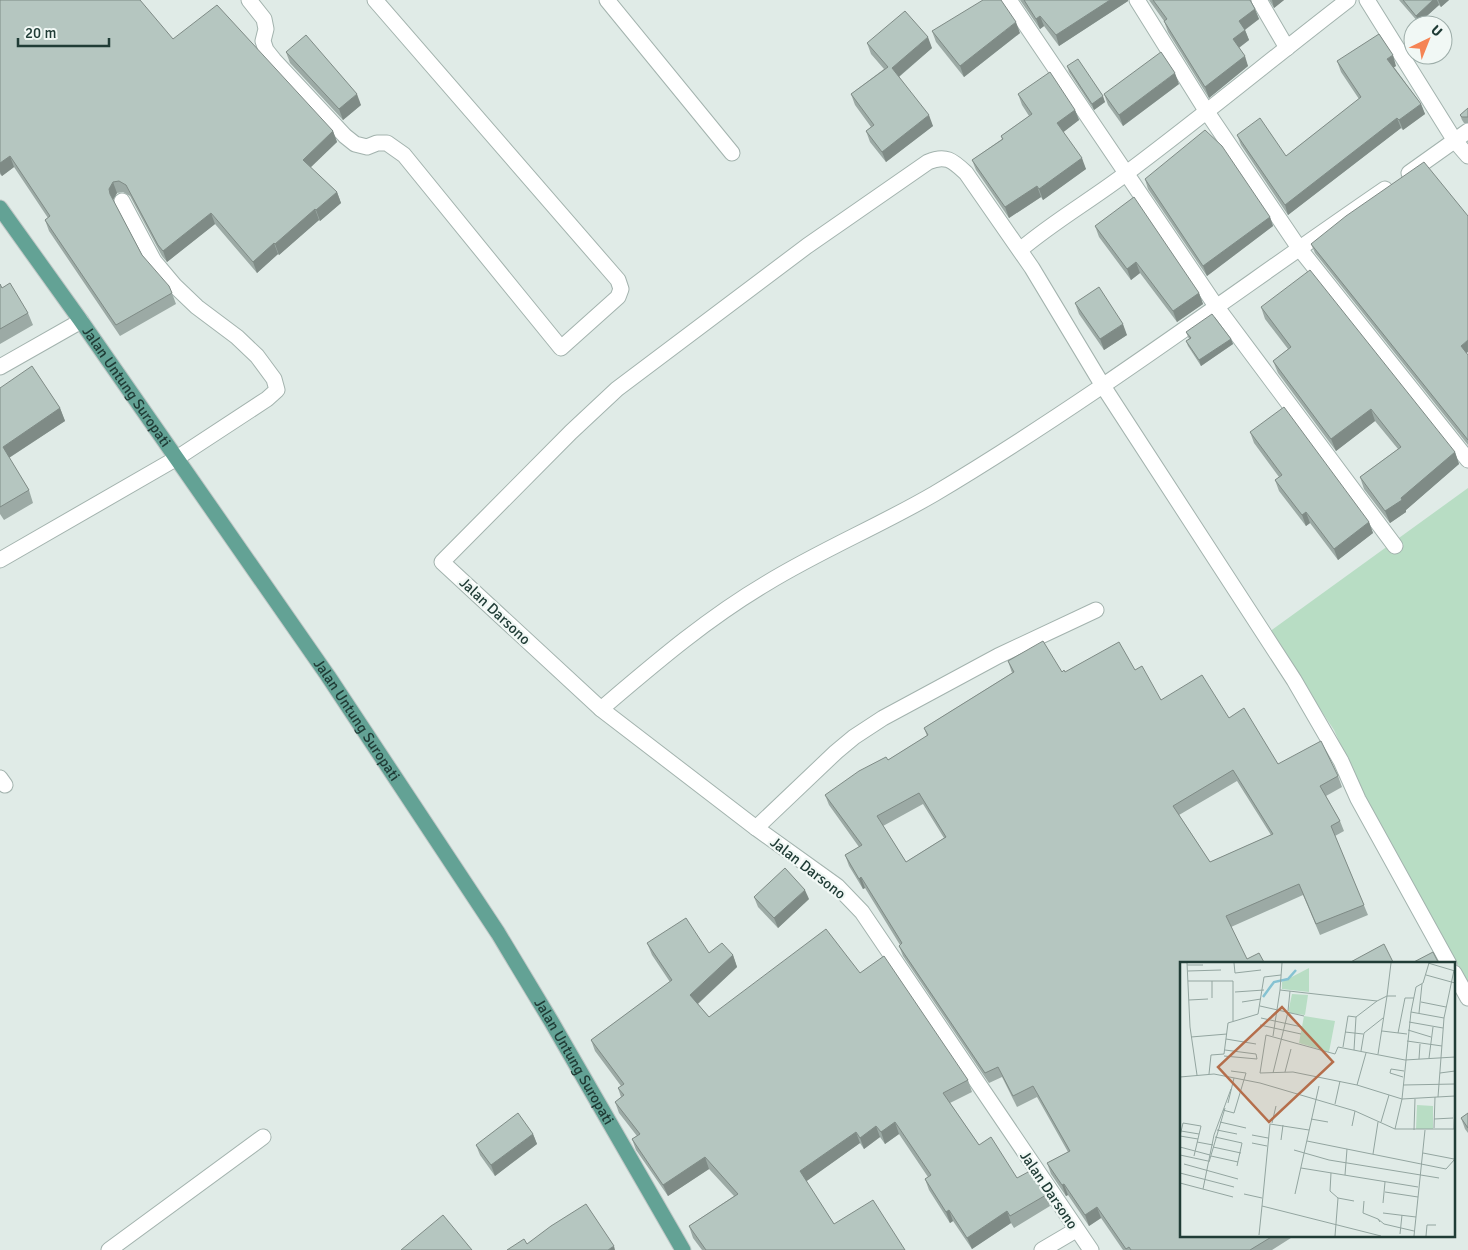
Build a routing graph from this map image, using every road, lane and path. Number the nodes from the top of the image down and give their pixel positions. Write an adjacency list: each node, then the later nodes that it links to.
1 (249, 0): 2 (street)
2 (375, 0)
3 (608, 0): 13 (street)
4 (1009, 0): 15 (street)
5 (1137, 0): 10 (street)
6 (1260, 0): 9 (street)
7 (1348, 0): 9 (street)
8 (1368, 0): 12 (street)
9 (1287, 48): 10 (street)
10 (1207, 112): 15 (street); 18 (street)
11 (1468, 131): 12 (street)
12 (1455, 141): 14 (street); 18 (street)
13 (732, 153)
14 (1468, 156)
15 (1126, 174): 19 (street); 20 (street)
16 (122, 201): 24 (street)
17 (0, 208): 21 (main road, Jalan Untung Suropati)
18 (1299, 248): 20 (street); 25 (street)
19 (1020, 250): 23 (street); 29 (street, Jalan Darsono)
20 (1216, 306): 23 (street); 26 (street)
21 (81, 320): 22 (street); 24 (main road, Jalan Untung Suropati)
22 (0, 367)
23 (1103, 386): 29 (street); 31 (street)
24 (177, 458): 27 (street); 37 (main road, Jalan Untung Suropati)
25 (1468, 460)
26 (1395, 546)
27 (0, 560)
28 (1096, 610): 30 (street)
29 (601, 709): 30 (street, Jalan Darsono)
30 (756, 828): 35 (street, Jalan Darsono)
31 (1448, 962)
32 (1456, 977): 33 (street)
33 (1468, 998)
34 (263, 1136): 36 (street)
35 (1076, 1230): 38 (street); 39 (street, Jalan Darsono)
36 (109, 1250)
37 (683, 1250)
38 (1042, 1250)
39 (1091, 1250)

